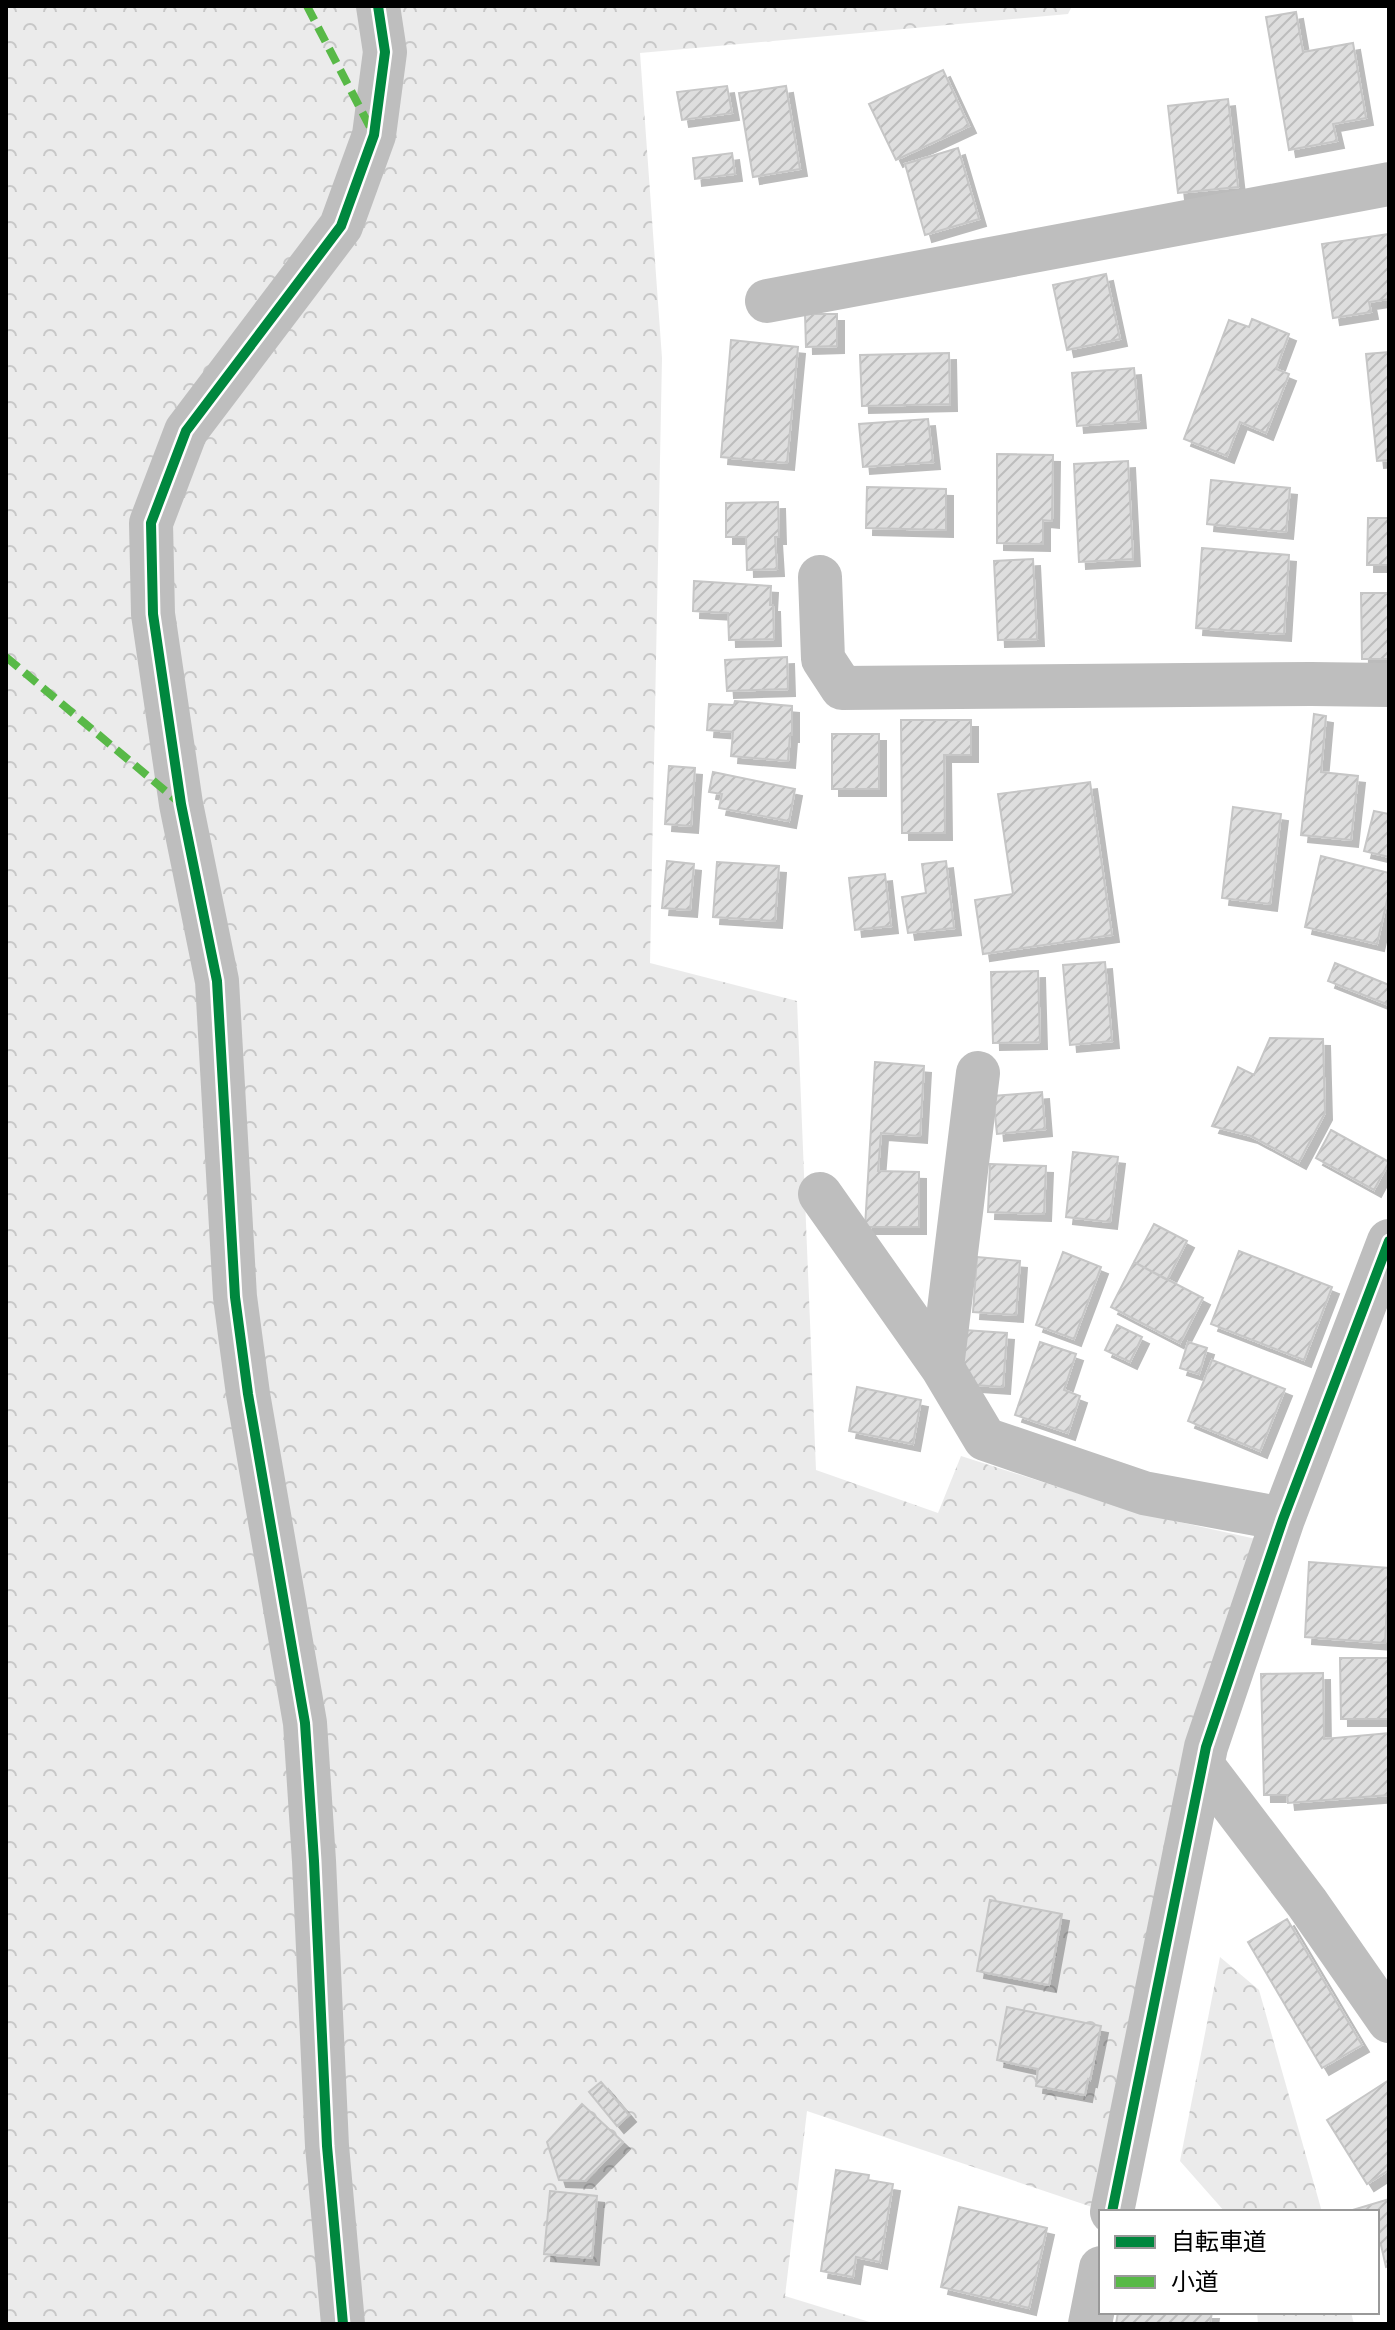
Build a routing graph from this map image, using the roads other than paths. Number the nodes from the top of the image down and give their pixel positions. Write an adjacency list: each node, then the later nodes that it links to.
1 (378, 6): 15 (street)
2 (1389, 184): 3 (street)
3 (767, 301)
4 (820, 577): 5 (street)
5 (1389, 685)
6 (978, 1073): 9 (street)
7 (820, 1194): 9 (street)
8 (1384, 1266): 10 (street)
9 (942, 1367): 10 (street)
10 (1283, 1519): 11 (street)
11 (1203, 1766): 12 (street); 13 (street)
12 (1389, 2021)
13 (1112, 2210)
14 (1099, 2278): 16 (street)
15 (343, 2324)
16 (1090, 2324)

